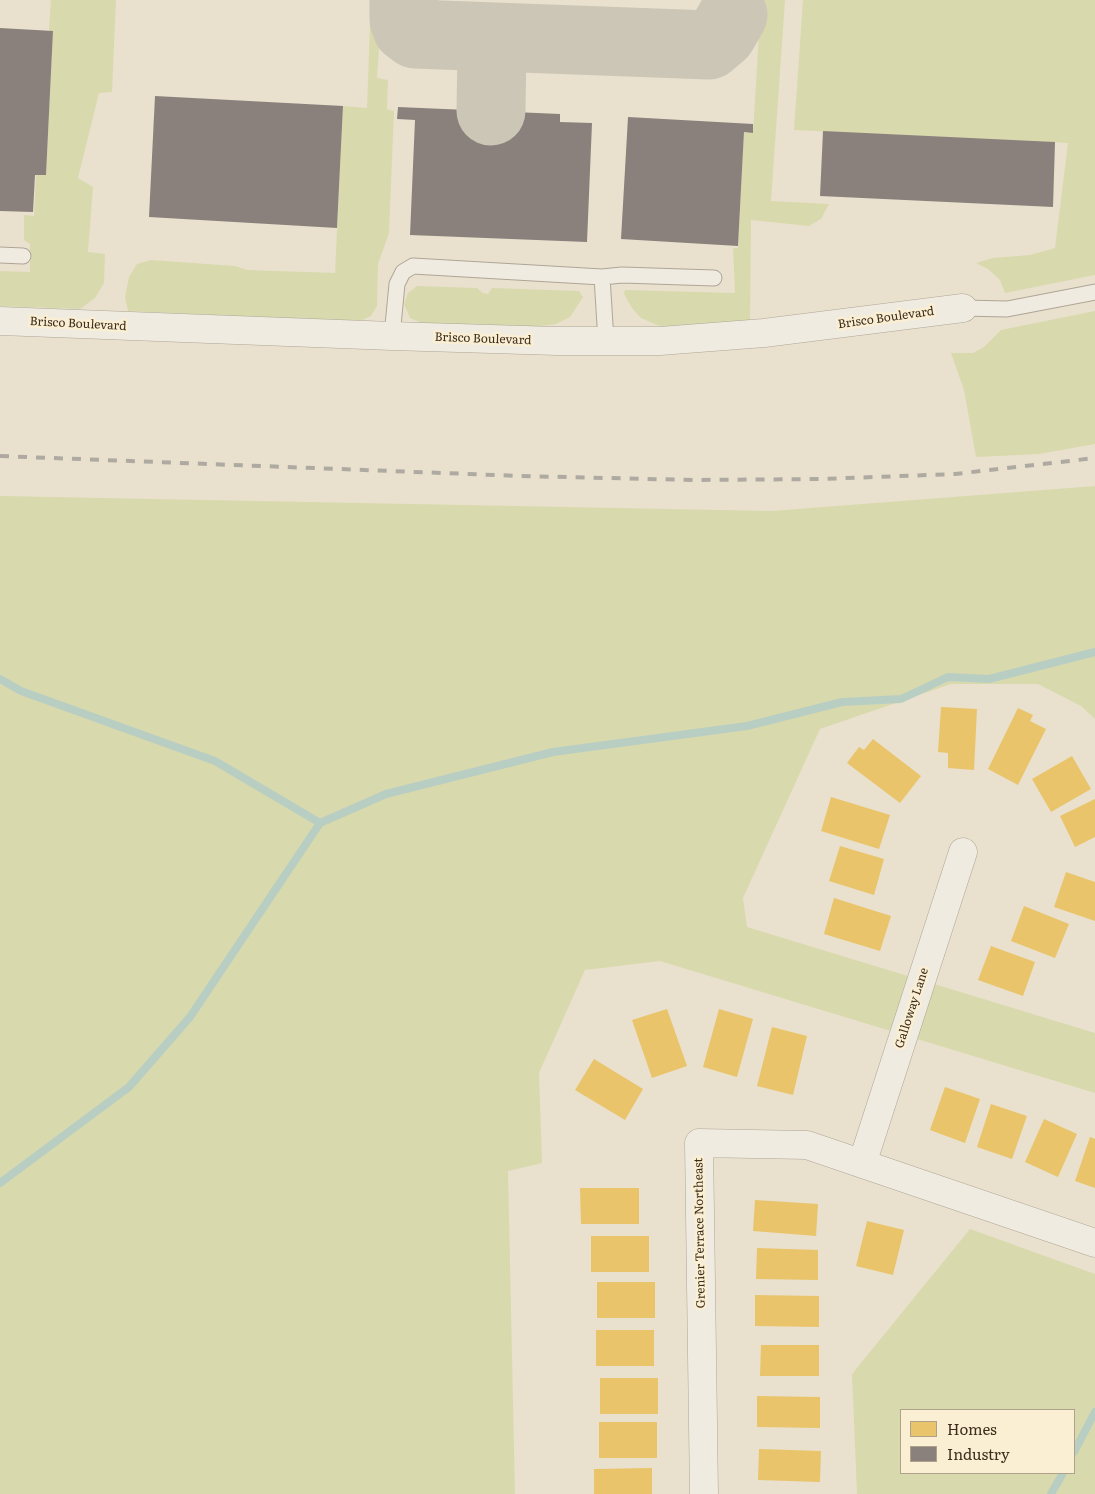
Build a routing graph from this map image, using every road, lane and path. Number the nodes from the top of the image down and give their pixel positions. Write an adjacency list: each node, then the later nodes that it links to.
1 (0, 255): 2 (lane)
2 (23, 256)
3 (602, 277): 4 (lane); 8 (lane); 9 (lane)
4 (714, 278)
5 (1095, 292): 6 (lane)
6 (963, 308): 9 (street, Brisco Boulevard)
7 (0, 321): 8 (street, Brisco Boulevard)
8 (392, 336): 9 (street, Brisco Boulevard)
9 (606, 341)
10 (963, 852): 11 (street, Galloway Lane)
11 (862, 1164): 12 (street, Grenier Terrace Northeast); 13 (street, Grenier Terrace Northeast)
12 (1095, 1243)
13 (704, 1494)

